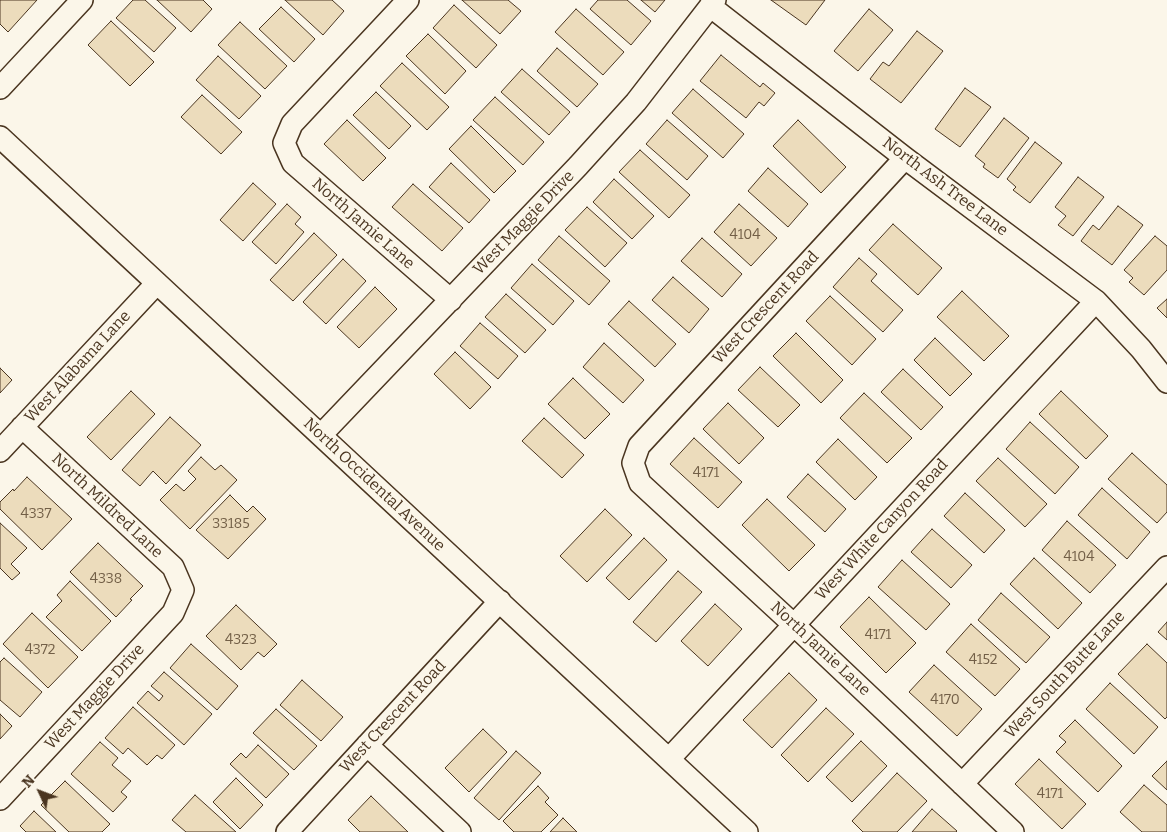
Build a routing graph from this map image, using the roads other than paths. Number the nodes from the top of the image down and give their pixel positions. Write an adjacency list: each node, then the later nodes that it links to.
1 (82, 0): 4 (street)
2 (408, 0): 8 (street, North Jamie Lane)
3 (712, 3): 6 (street, North Ash Tree Lane); 8 (street, West Maggie Drive)
4 (0, 88)
5 (0, 137): 7 (street, North Occidental Avenue)
6 (906, 158): 9 (street, North Ash Tree Lane); 14 (street, West Crescent Road)
7 (157, 283): 11 (street, West Alabama Lane); 12 (street, North Occidental Avenue)
8 (451, 300): 12 (street, West Maggie Drive)
9 (1096, 301): 10 (street, North Ash Tree Lane); 18 (street, West White Canyon Road)
10 (1167, 382)
11 (22, 427): 13 (street, West Alabama Lane); 16 (street, North Mildred Lane)
12 (321, 436): 17 (street, North Occidental Avenue)
13 (0, 451)
14 (633, 463): 18 (street, North Jamie Lane)
15 (1167, 567): 21 (street, West South Butte Lane)
16 (182, 590): 22 (street, West Maggie Drive)
17 (500, 601): 19 (street, West Crescent Road); 20 (street, North Occidental Avenue)
18 (794, 624): 20 (street, West White Canyon Road); 21 (street, North Jamie Lane)
19 (368, 745): 23 (street, West Crescent Road); 24 (street)
20 (669, 759): 25 (street, North Occidental Avenue)
21 (962, 784): 26 (street, North Jamie Lane)
22 (0, 798)
23 (287, 832)
24 (460, 832)
25 (747, 832)
26 (1013, 832)

